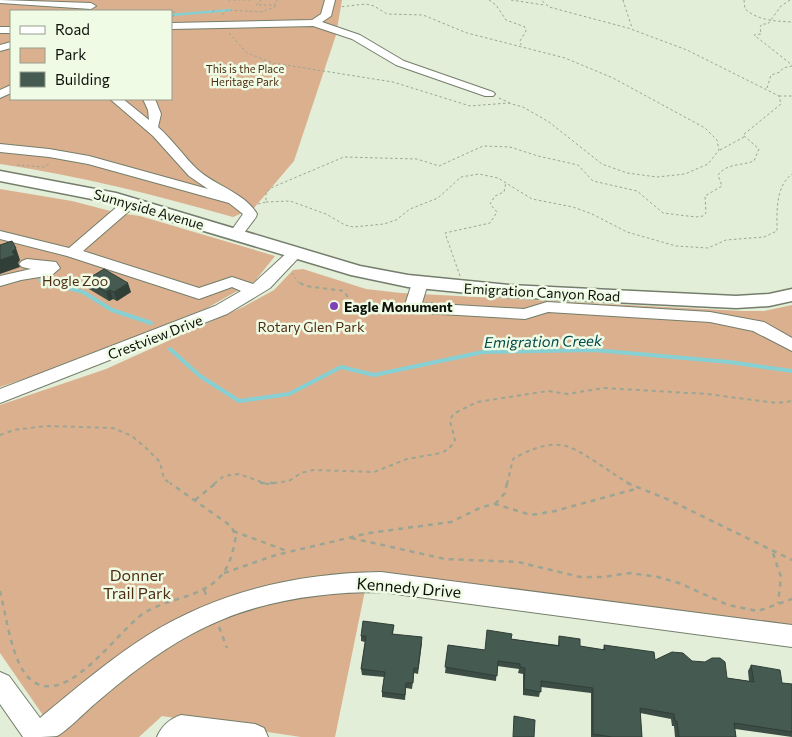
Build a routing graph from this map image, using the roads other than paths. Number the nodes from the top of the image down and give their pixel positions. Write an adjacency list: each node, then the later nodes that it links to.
1 (0, 0): 3 (street)
2 (330, 2): 4 (street)
3 (92, 6)
4 (314, 23): 5 (street); 6 (street)
5 (172, 28)
6 (489, 94)
7 (117, 100): 9 (street)
8 (150, 100): 9 (street)
9 (151, 128): 13 (street)
10 (0, 148): 13 (street)
11 (0, 176): 12 (main road, Sunnyside Avenue)
12 (130, 202): 14 (main road, Sunnyside Avenue); 17 (street)
13 (241, 204): 14 (street)
14 (236, 234): 16 (main road, Sunnyside Avenue)
15 (0, 235): 17 (street)
16 (296, 252): 21 (main road, Emigration Canyon Road); 22 (street, Crestview Drive)
17 (73, 253): 19 (street); 22 (street)
18 (27, 264): 19 (street)
19 (51, 267): 20 (street)
20 (0, 281)
21 (420, 283): 23 (main road, Emigration Canyon Road); 24 (street)
22 (256, 290): 25 (street, Crestview Drive)
23 (792, 295)
24 (792, 345)
25 (0, 396)
26 (792, 636): 28 (street, Kennedy Drive)
27 (0, 684): 28 (street)
28 (37, 737)
29 (170, 737): 30 (street)
30 (247, 737)

